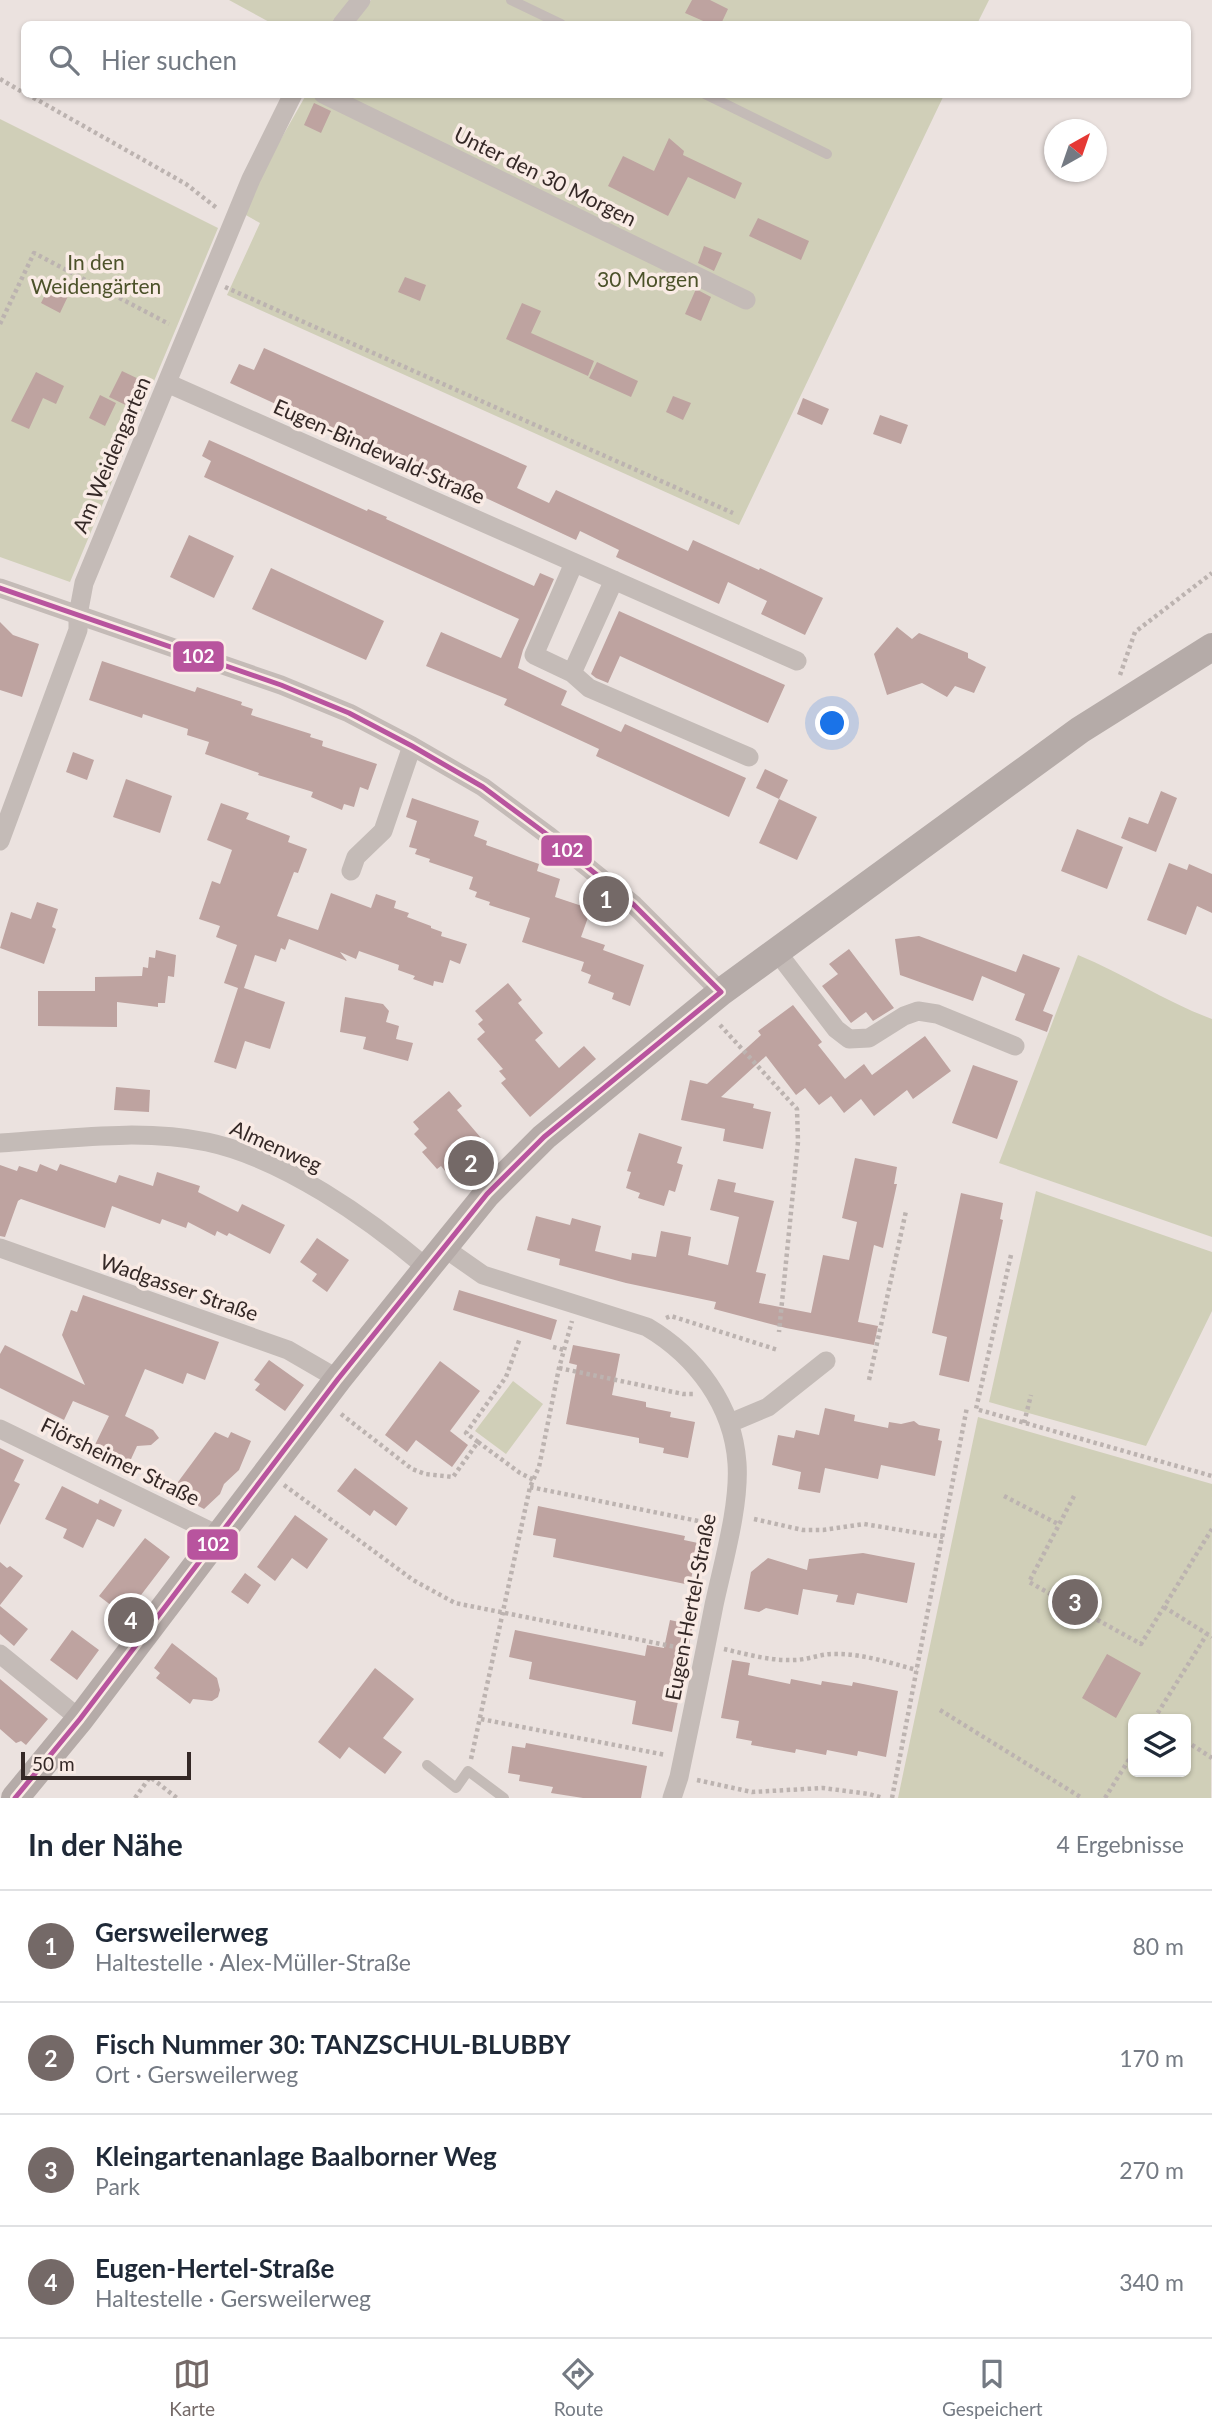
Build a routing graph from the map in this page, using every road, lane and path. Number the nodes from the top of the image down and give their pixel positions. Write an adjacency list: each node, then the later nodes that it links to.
1 (361, 0): 3 (street)
2 (511, 0): 4 (lane)
3 (344, 21)
4 (555, 21)
5 (0, 79): 6 (path)
6 (21, 91)
7 (33, 98): 12 (path)
8 (291, 98): 12 (street, Am Weidengarten)
9 (331, 98): 14 (street, Unter den 30 Morgen)
10 (713, 98): 11 (lane)
11 (827, 154)
12 (233, 220): 13 (street, Am Weidengarten)
13 (208, 279): 16 (street, Am Weidengarten); 18 (path)
14 (746, 300)
15 (0, 324): 16 (path)
16 (187, 333): 17 (street, Am Weidengarten)
17 (167, 383): 19 (street, Eugen-Bindewald-Straße); 23 (street, Am Weidengarten)
18 (733, 513)
19 (574, 563): 21 (street, Eugen-Bindewald-Straße); 26 (street)
20 (1212, 573): 27 (path)
21 (614, 580): 25 (street, Eugen-Bindewald-Straße); 26 (street)
22 (0, 588): 23 (street)
23 (78, 615): 28 (street); 30 (street, Am Weidengarten)
24 (1212, 647): 27 (street)
25 (797, 661)
26 (572, 673): 29 (street)
27 (1112, 709): 32 (street)
28 (412, 746): 31 (street); 33 (street)
29 (749, 757)
30 (0, 841)
31 (351, 871)
32 (777, 952): 33 (street); 35 (street)
33 (721, 992): 40 (street)
34 (719, 1024): 43 (path)
35 (1015, 1046)
36 (0, 1143): 40 (street, Almenweg)
37 (906, 1212): 51 (path)
38 (0, 1248): 50 (street, Wadgasser Straße)
39 (1011, 1255): 57 (path)
40 (435, 1257): 50 (street); 56 (street, Eugen-Hertel-Straße)
41 (573, 1317): 46 (path)
42 (663, 1320): 47 (path)
43 (779, 1332)
44 (520, 1338): 59 (path)
45 (553, 1347): 46 (path)
46 (564, 1350): 49 (path)
47 (778, 1350)
48 (826, 1362): 56 (street)
49 (559, 1368): 52 (path); 61 (path)
50 (338, 1379): 70 (street)
51 (869, 1380)
52 (697, 1394)
53 (1031, 1395): 57 (path)
54 (967, 1407): 71 (path)
55 (341, 1414): 59 (path)
56 (730, 1423): 94 (street, Eugen-Hertel-Straße)
57 (1024, 1423): 60 (path)
58 (0, 1429): 70 (street, Flörsheimer Straße)
59 (478, 1442): 61 (path)
60 (1212, 1476)
61 (534, 1480): 63 (path)
62 (280, 1482): 73 (path)
63 (530, 1488): 67 (path); 73 (path)
64 (1004, 1496): 68 (path)
65 (1074, 1496): 68 (path)
66 (746, 1517): 71 (path)
67 (713, 1524)
68 (1060, 1525): 72 (path)
69 (1212, 1528): 72 (path)
70 (220, 1536): 81 (street)
71 (943, 1537): 78 (path)
72 (1164, 1607): 74 (path)
73 (502, 1614): 76 (path); 82 (path)
74 (1209, 1636): 80 (path)
75 (719, 1648): 78 (path)
76 (690, 1650)
77 (0, 1654): 81 (street)
78 (917, 1670): 96 (path)
79 (940, 1710): 97 (path)
80 (1157, 1714)
81 (80, 1719): 90 (street)
82 (481, 1719): 84 (path); 88 (path)
83 (1191, 1744): 85 (path)
84 (668, 1755)
85 (1212, 1758)
86 (1128, 1761): 98 (path)
87 (427, 1765): 88 (lane)
88 (468, 1771): 93 (lane)
89 (692, 1780): 95 (path)
90 (15, 1798)
91 (135, 1798): 92 (path)
92 (177, 1798)
93 (504, 1798)
94 (672, 1798)
95 (883, 1798)
96 (892, 1798)
97 (1082, 1798)
98 (1105, 1798)

